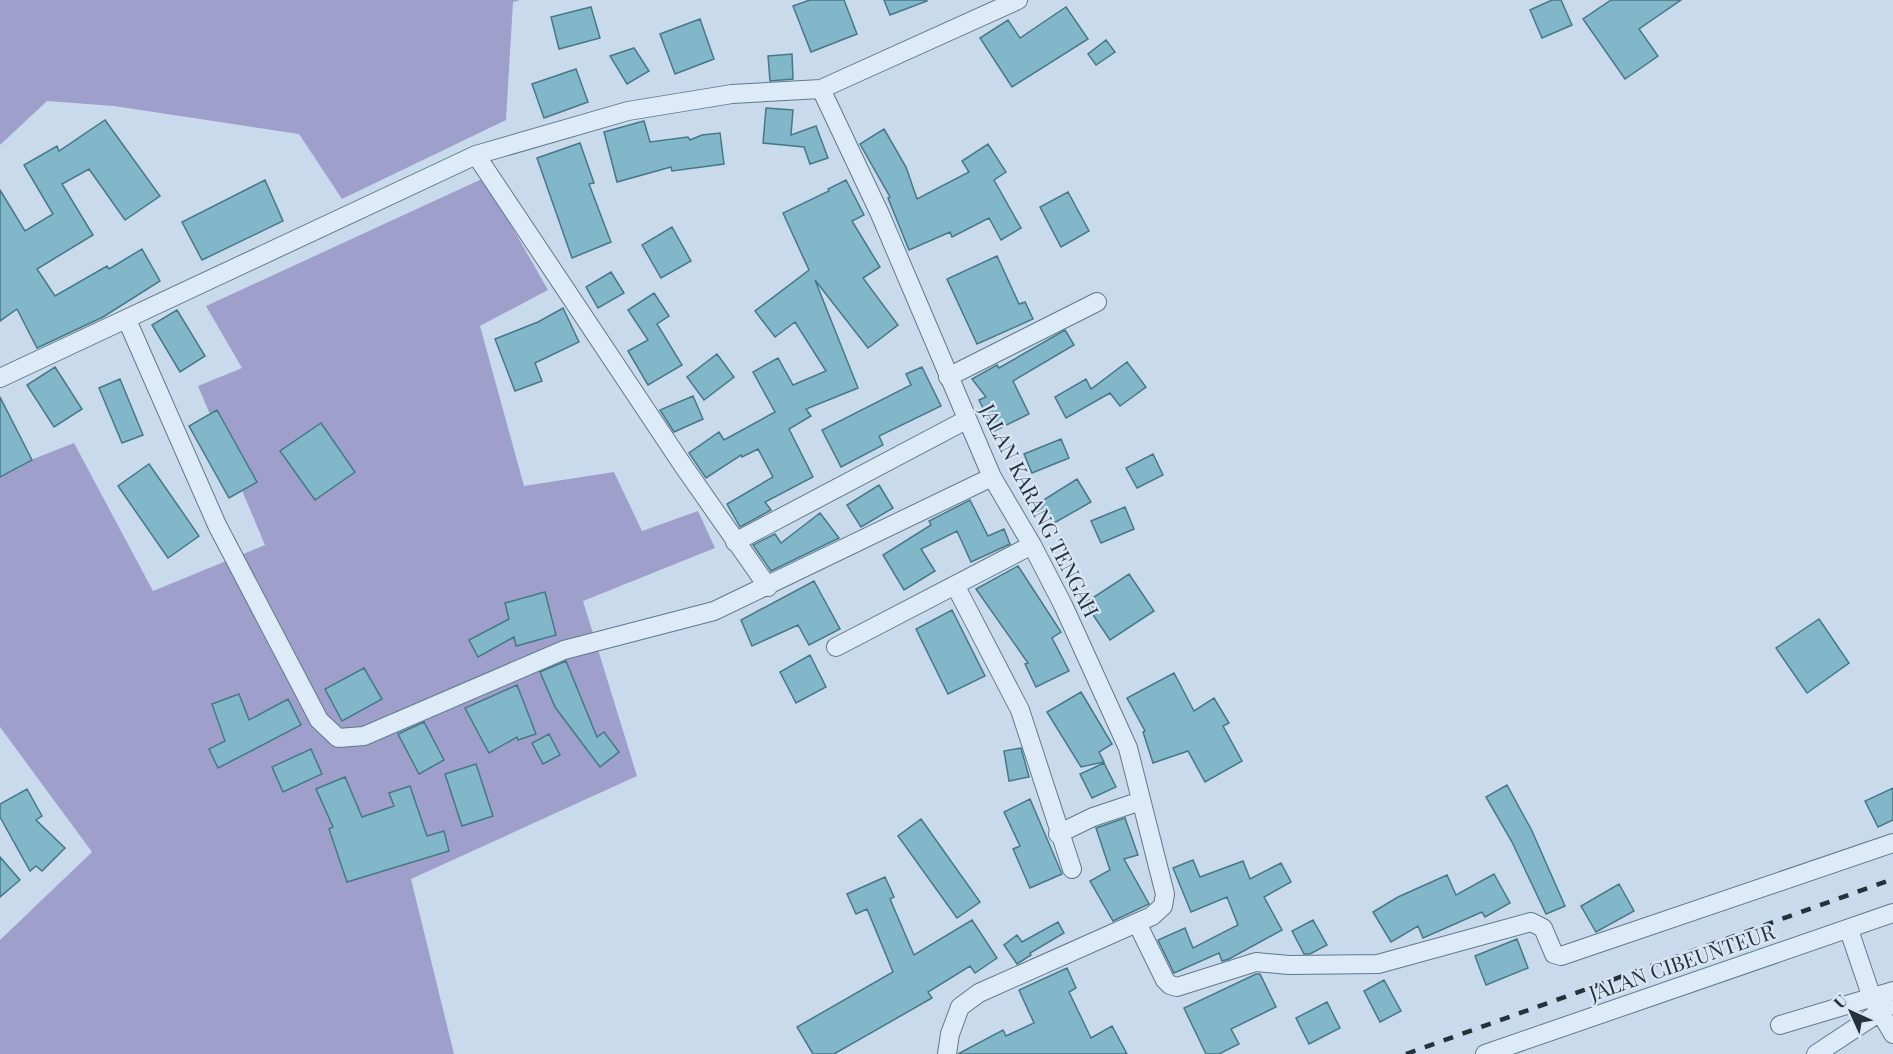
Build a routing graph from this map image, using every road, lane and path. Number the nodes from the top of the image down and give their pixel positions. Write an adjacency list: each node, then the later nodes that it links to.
1 (1018, 0): 2 (street)
2 (821, 89): 3 (street); 6 (street, JALAN KARANG TENGAH)
3 (476, 155): 5 (street); 10 (street)
4 (1097, 302): 6 (street)
5 (127, 320): 7 (street); 13 (street)
6 (948, 377): 8 (street, JALAN KARANG TENGAH)
7 (0, 378)
8 (966, 420): 9 (street, JALAN KARANG TENGAH); 10 (street)
9 (992, 477): 11 (street, JALAN KARANG TENGAH); 13 (street)
10 (735, 542): 13 (street)
11 (1032, 544): 12 (street); 15 (street, JALAN KARANG TENGAH)
12 (955, 585): 14 (street); 16 (street)
13 (768, 587)
14 (836, 646)
15 (1142, 801): 16 (street); 20 (street, JALAN KARANG TENGAH)
16 (1058, 834): 18 (street)
17 (1893, 843): 20 (street)
18 (1072, 869)
19 (1893, 913): 21 (street, JALAN CIBEUNTEUR)
20 (1137, 923): 26 (street, JALAN KARANG TENGAH)
21 (1849, 930): 23 (street); 27 (street, JALAN CIBEUNTEUR)
22 (1893, 991): 23 (street)
23 (1882, 1005): 24 (street); 25 (street); 28 (street)
24 (1780, 1025)
25 (1893, 1035)
26 (947, 1054)
27 (1485, 1054)
28 (1816, 1054)

